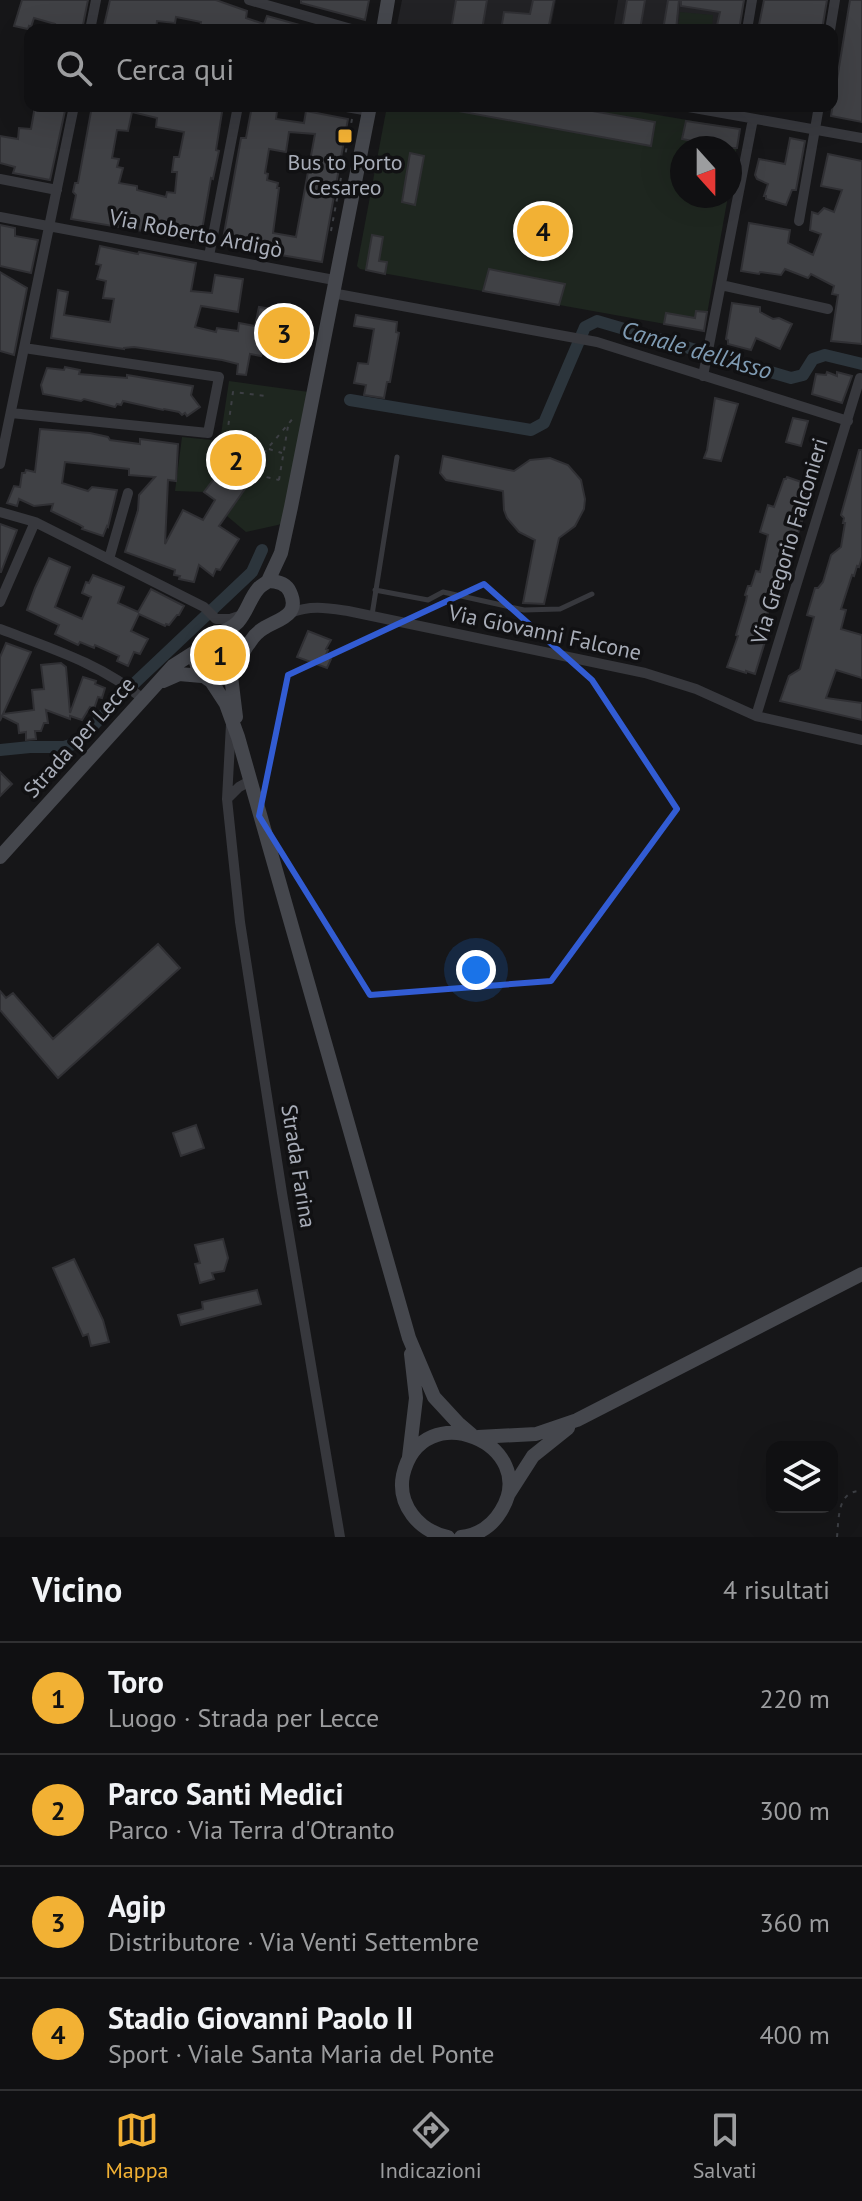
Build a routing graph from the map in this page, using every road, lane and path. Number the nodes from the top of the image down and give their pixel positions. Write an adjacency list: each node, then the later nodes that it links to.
1 (96, 0): 6 (street)
2 (249, 0): 7 (street)
3 (388, 0): 8 (main road)
4 (752, 0): 9 (street)
5 (835, 0): 10 (street)
6 (91, 24)
7 (334, 24)
8 (384, 24)
9 (748, 24)
10 (831, 24)
11 (73, 112): 20 (street)
12 (237, 112): 24 (street)
13 (369, 112): 26 (main road)
14 (736, 112): 16 (street)
15 (818, 112): 17 (street)
16 (753, 119): 17 (street); 25 (street)
17 (815, 129): 18 (street); 22 (street)
18 (862, 138)
19 (0, 179): 20 (street)
20 (57, 190): 23 (street)
21 (0, 217): 23 (street, Via Roberto Ardigò)
22 (799, 221)
23 (49, 226): 24 (street, Via Roberto Ardigò); 28 (street)
24 (209, 256): 26 (street, Via Roberto Ardigò)
25 (721, 285): 27 (street); 29 (street)
26 (333, 286): 29 (street, Via Roberto Ardigò); 44 (main road)
27 (828, 309)
28 (24, 348): 33 (street); 33 (street)
29 (705, 371): 34 (street, Via Roberto Ardigò)
30 (861, 378): 34 (street, Via Gregorio Falconieri)
31 (265, 396): 41 (path)
32 (299, 412): 35 (path)
33 (11, 413): 40 (street)
34 (848, 421): 65 (street, Via Gregorio Falconieri)
35 (288, 425): 36 (path); 37 (path)
36 (268, 449): 37 (path); 39 (path)
37 (283, 454): 43 (path)
38 (397, 457): 52 (lane)
39 (257, 461)
40 (0, 464)
41 (245, 465)
42 (258, 472): 43 (path)
43 (279, 480): 44 (path)
44 (296, 481): 48 (main road)
45 (128, 493): 49 (street)
46 (0, 512): 47 (street)
47 (35, 522): 49 (street); 54 (street)
48 (281, 553): 50 (main road, Strada per Lecce); 51 (main road)
49 (109, 559): 57 (street)
50 (268, 581): 51 (main road); 57 (main road, Strada per Lecce)
51 (287, 588): 55 (street, Via Giovanni Falcone); 56 (main road)
52 (375, 590): 53 (lane); 58 (lane)
53 (592, 594)
54 (0, 602)
55 (319, 606): 56 (street, Via Giovanni Falcone); 58 (street, Via Giovanni Falcone)
56 (290, 613): 61 (main road)
57 (244, 614): 60 (main road, Strada per Lecce)
58 (371, 616): 65 (street, Via Giovanni Falcone)
59 (0, 629): 64 (street)
60 (195, 652): 62 (main road); 63 (main road, Strada per Lecce)
61 (231, 676): 62 (main road); 67 (main road)
62 (207, 678): 63 (main road); 66 (main road)
63 (159, 683): 64 (main road, Strada per Lecce)
64 (139, 696): 71 (main road, Strada per Lecce)
65 (756, 716): 68 (street, Via Giovanni Falcone)
66 (231, 720): 67 (main road); 70 (street, Strada Farina)
67 (238, 737): 69 (main road)
68 (862, 740)
69 (250, 781): 70 (street); 73 (main road)
70 (227, 799): 80 (street, Strada Farina)
71 (1, 854)
72 (862, 1274): 74 (main road)
73 (409, 1338): 75 (main road); 76 (main road)
74 (577, 1420): 75 (main road); 78 (main road)
75 (475, 1436): 76 (main road); 78 (main road)
76 (408, 1460): 79 (main road)
77 (862, 1491): 83 (path)
78 (506, 1501): 81 (main road); 82 (main road)
79 (441, 1536)
80 (340, 1537)
81 (461, 1537)
82 (497, 1537)
83 (837, 1537)

